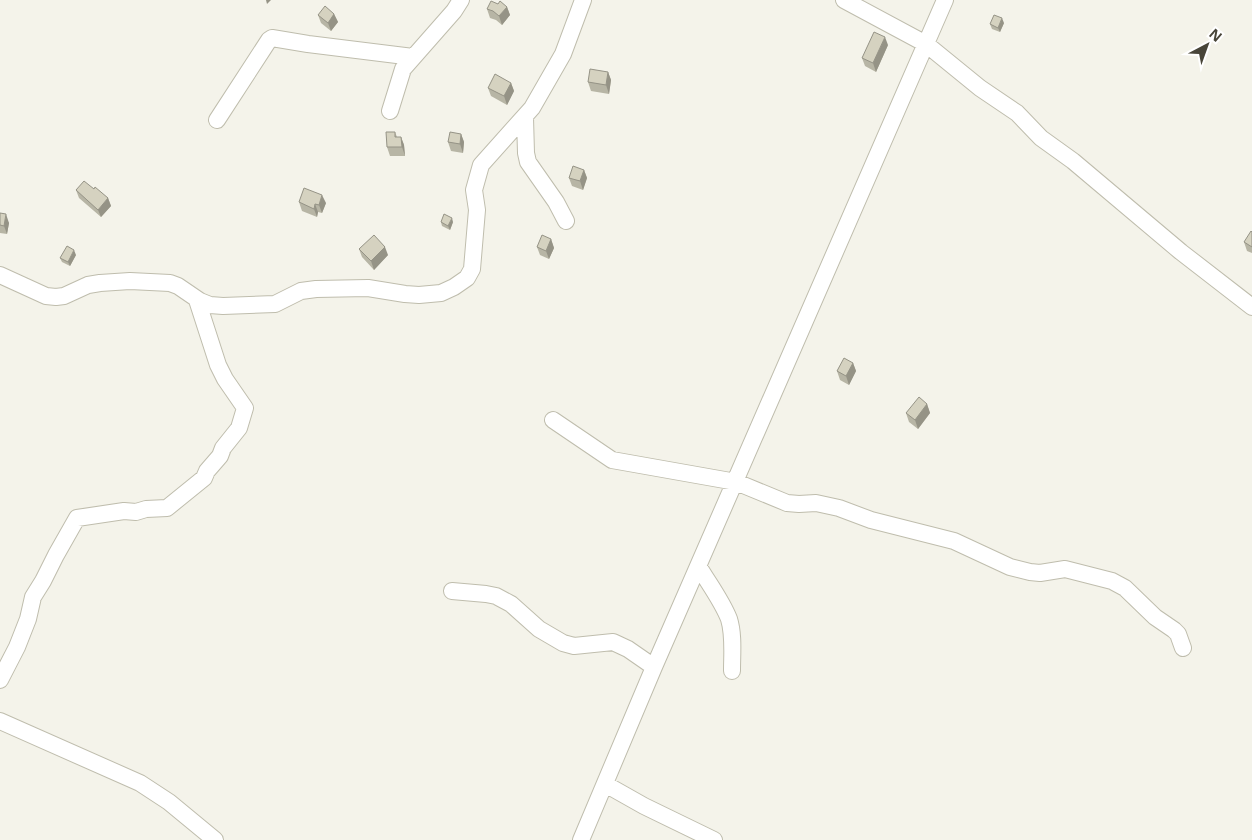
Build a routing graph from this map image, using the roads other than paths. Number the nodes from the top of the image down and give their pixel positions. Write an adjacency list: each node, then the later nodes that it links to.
1 (461, 0): 6 (street)
2 (583, 0): 8 (street)
3 (844, 0): 5 (street)
4 (945, 0): 5 (street)
5 (926, 44): 13 (street); 15 (street)
6 (412, 57): 7 (street); 9 (street)
7 (390, 111)
8 (525, 118): 10 (street); 12 (street)
9 (217, 120)
10 (566, 222)
11 (0, 275): 12 (street)
12 (197, 300): 21 (street)
13 (1252, 307)
14 (553, 420): 15 (street)
15 (736, 482): 16 (street); 18 (street)
16 (699, 567): 19 (street); 20 (street)
17 (452, 591): 19 (street)
18 (1183, 648)
19 (654, 667): 23 (street)
20 (732, 670)
21 (0, 680)
22 (0, 721): 24 (street)
23 (605, 784): 25 (street); 26 (street)
24 (215, 840)
25 (581, 840)
26 (714, 840)

